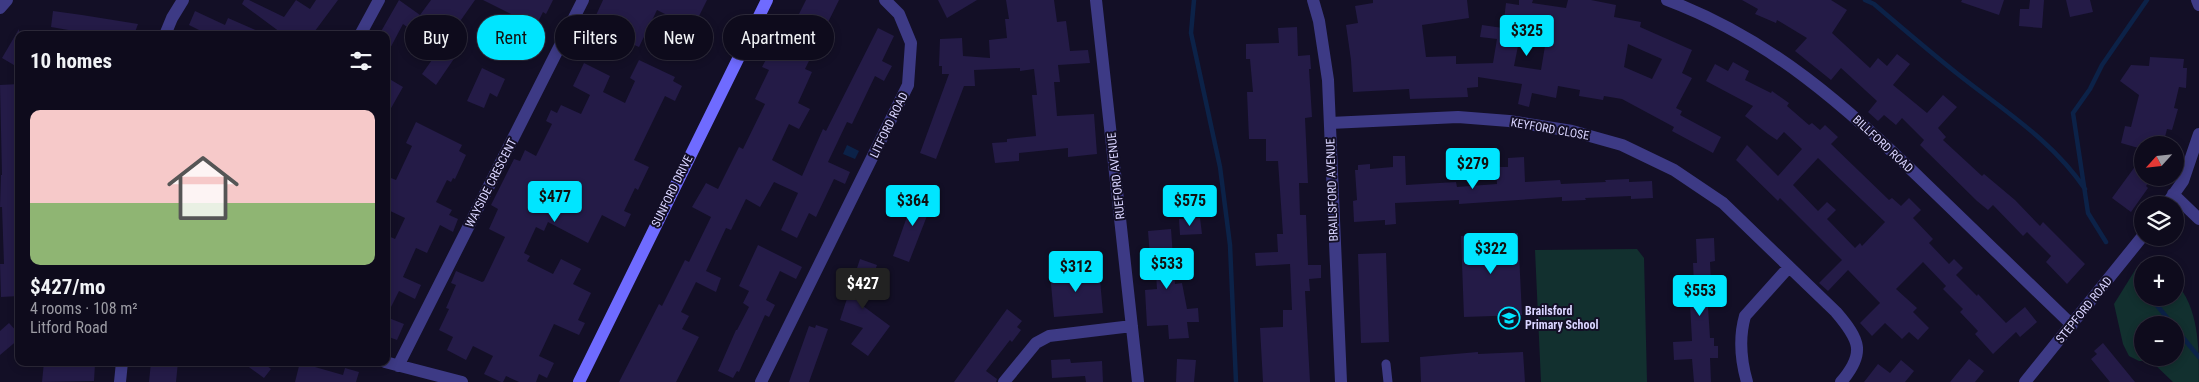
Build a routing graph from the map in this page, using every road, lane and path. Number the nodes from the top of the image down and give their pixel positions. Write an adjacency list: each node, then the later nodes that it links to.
1 (7, 0): 12 (street)
2 (183, 0): 13 (street)
3 (379, 0): 14 (street)
4 (583, 0): 26 (street, WAYSIDE CRESCENT)
5 (767, 0): 30 (street, SUNFORD DRIVE)
6 (885, 0): 31 (street, LITFORD ROAD)
7 (1096, 0): 21 (street, RUEFORD AVENUE)
8 (1313, 0): 15 (street, BRAILSFORD AVENUE)
9 (1667, 0): 22 (street, BILLFORD ROAD)
10 (2197, 0): 11 (street)
11 (2199, 5)
12 (0, 8)
13 (167, 31)
14 (362, 31)
15 (1330, 123): 20 (street, KEYFORD CLOSE); 34 (street, BRAILSFORD AVENUE)
16 (2199, 134): 17 (street)
17 (2173, 194): 18 (street)
18 (2199, 219)
19 (2135, 246): 22 (street, STEPFORD ROAD)
20 (1789, 266): 36 (street); 37 (street, KEYFORD CLOSE)
21 (1132, 326): 32 (street); 33 (street, RUEFORD AVENUE)
22 (2072, 326): 27 (street, STEPFORD ROAD)
23 (390, 364): 26 (street)
24 (1386, 364): 35 (lane)
25 (122, 366): 28 (street)
26 (398, 366): 29 (street)
27 (2029, 381)
28 (120, 382)
29 (462, 382)
30 (579, 382)
31 (761, 382)
32 (1004, 382)
33 (1138, 382)
34 (1341, 382)
35 (1388, 382)
36 (1747, 382)
37 (1841, 382)

